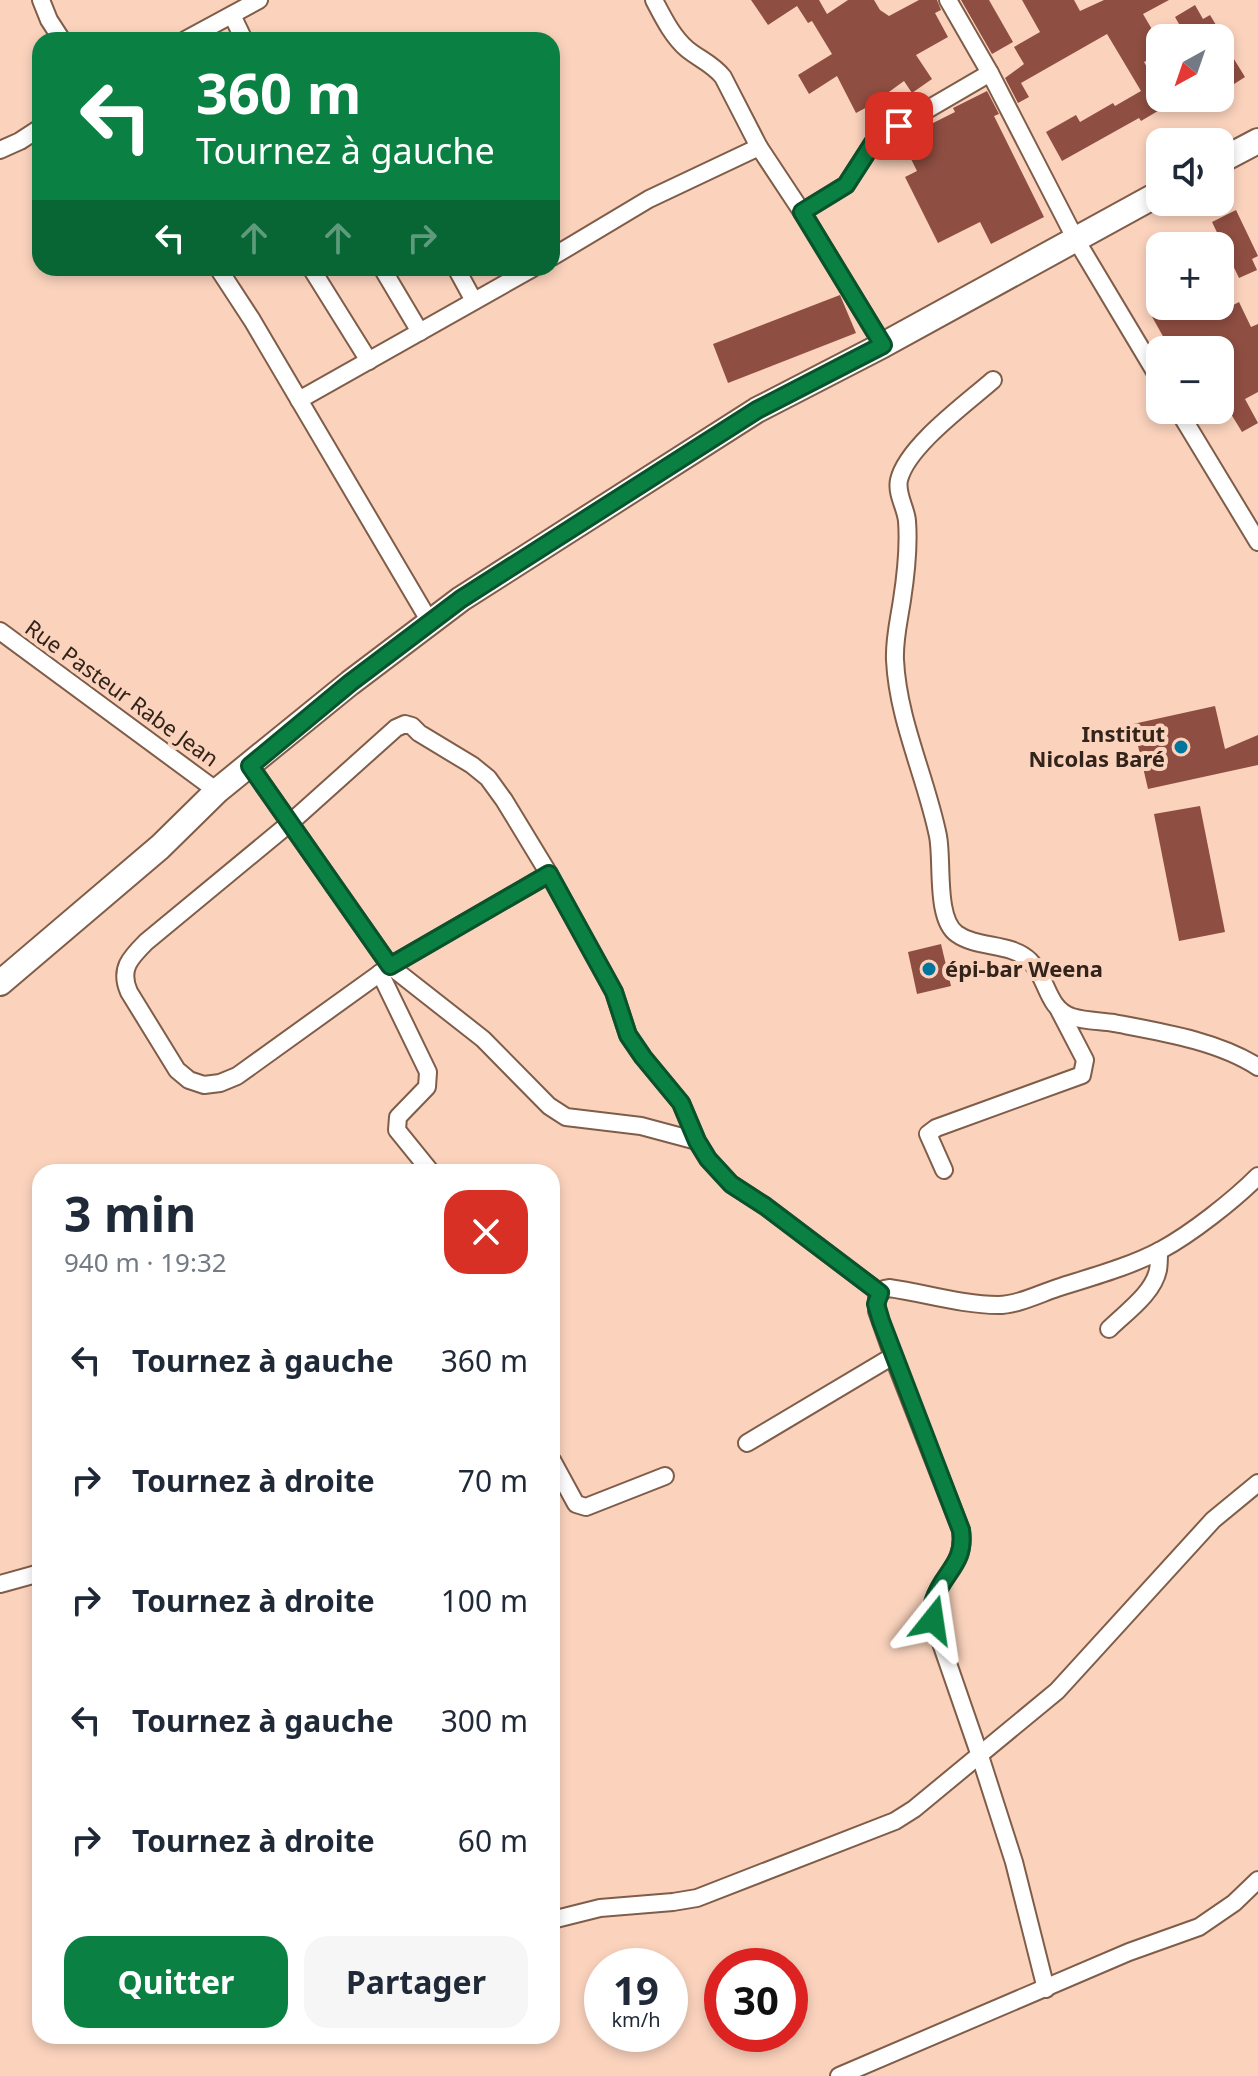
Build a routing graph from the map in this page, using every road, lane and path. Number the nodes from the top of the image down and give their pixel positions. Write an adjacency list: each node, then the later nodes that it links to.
1 (41, 0): 6 (street)
2 (654, 0): 12 (street)
3 (948, 0): 9 (street)
4 (251, 2): 5 (street)
5 (232, 15): 7 (street); 8 (street)
6 (57, 32)
7 (200, 32)
8 (240, 32)
9 (990, 73): 16 (street); 17 (street)
10 (32, 133): 13 (street)
11 (1258, 141): 14 (main road)
12 (759, 147): 16 (street); 18 (street)
13 (0, 150)
14 (1234, 154)
15 (1146, 200): 17 (main road)
16 (802, 212): 26 (street)
17 (1075, 238): 26 (main road); 27 (street)
18 (560, 252)
19 (223, 276): 30 (street)
20 (316, 276): 28 (street)
21 (387, 276): 25 (street)
22 (460, 276): 24 (street)
23 (519, 276): 24 (street)
24 (474, 301): 25 (street)
25 (420, 332): 28 (street)
26 (883, 345): 33 (main road)
27 (1146, 357)
28 (369, 361): 30 (street)
29 (993, 380): 41 (street)
30 (299, 400): 33 (street)
31 (1186, 424): 32 (street)
32 (1258, 542)
33 (430, 622): 35 (main road)
34 (0, 631): 36 (street, Rue Pasteur Rabe Jean)
35 (250, 766): 36 (main road); 37 (street)
36 (217, 791): 40 (main road)
37 (290, 823): 38 (street); 39 (street); 39 (street)
38 (549, 874): 39 (street); 43 (street)
39 (385, 969): 43 (street); 44 (street)
40 (0, 983)
41 (1059, 1010): 42 (street); 45 (street)
42 (1258, 1067)
43 (697, 1141): 48 (street)
44 (425, 1164)
45 (944, 1170)
46 (1258, 1176): 47 (street)
47 (1159, 1251): 48 (street); 49 (street)
48 (880, 1293): 50 (street)
49 (1109, 1329)
50 (893, 1356): 51 (street); 57 (street)
51 (747, 1443)
52 (560, 1475): 53 (street)
53 (665, 1476)
54 (1258, 1483): 57 (street)
55 (32, 1575): 56 (street)
56 (0, 1584)
57 (980, 1756): 59 (street); 60 (street)
58 (1258, 1880): 60 (street)
59 (560, 1918)
60 (1046, 1989): 61 (street)
61 (839, 2076)

